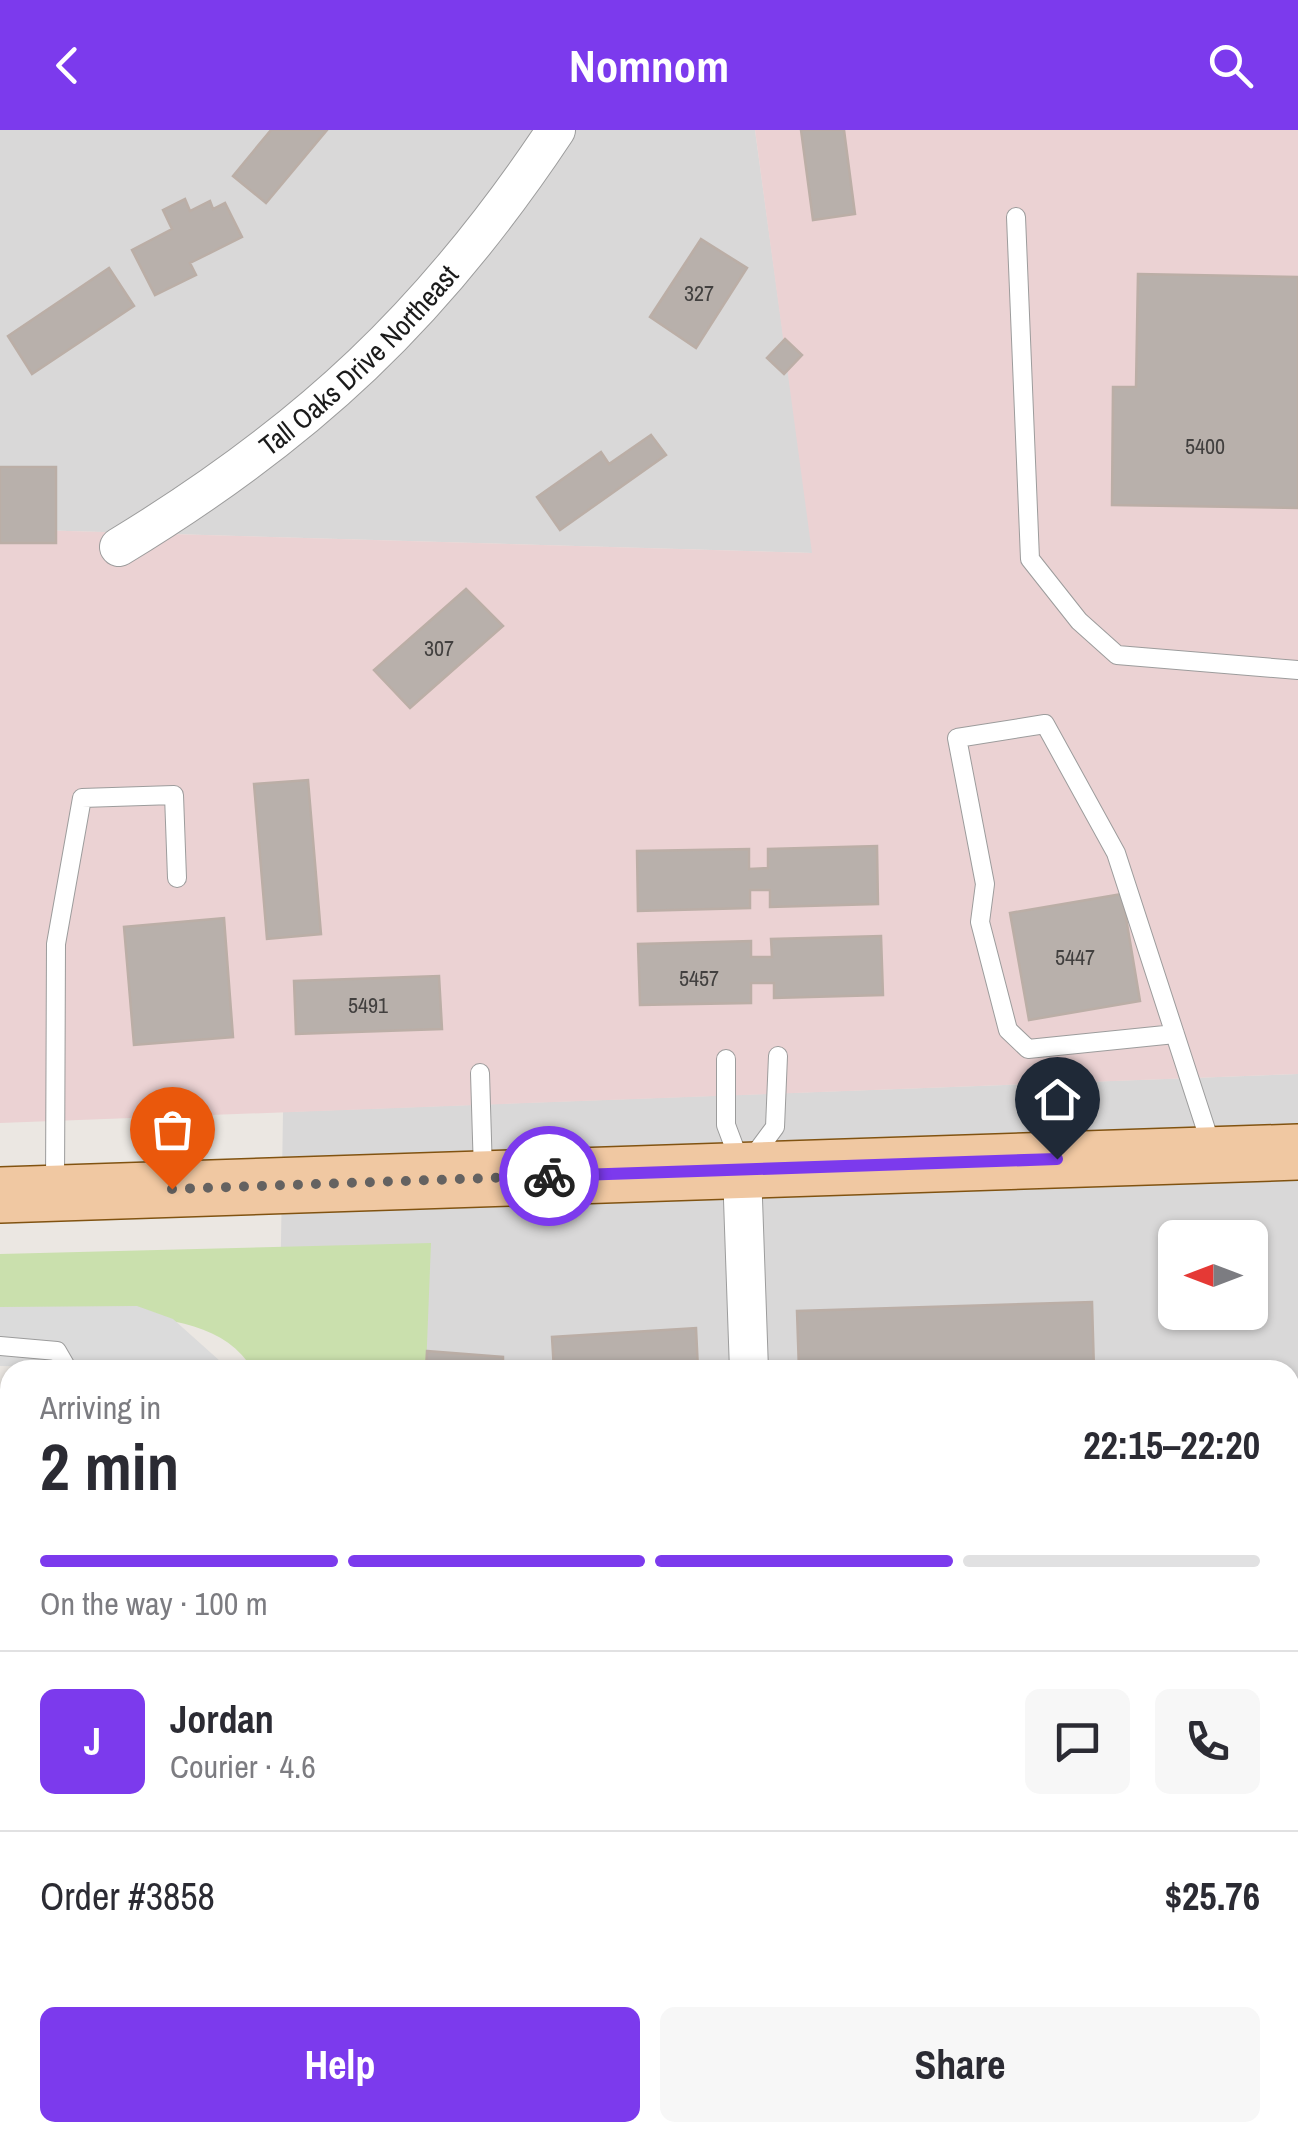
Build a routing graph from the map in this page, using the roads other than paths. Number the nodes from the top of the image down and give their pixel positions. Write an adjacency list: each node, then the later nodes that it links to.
1 (556, 130): 3 (street, Tall Oaks Drive Northeast)
2 (1016, 217): 4 (lane)
3 (119, 547)
4 (1298, 670)
5 (178, 878): 14 (lane)
6 (1175, 1034): 6 (lane); 11 (lane)
7 (778, 1056): 12 (lane)
8 (726, 1060): 12 (lane)
9 (480, 1073): 13 (lane)
10 (1298, 1152): 11 (main road)
11 (1214, 1153): 12 (main road)
12 (742, 1170): 13 (main road); 18 (street)
13 (484, 1178): 14 (main road)
14 (54, 1193): 15 (main road)
15 (0, 1195)
16 (0, 1346): 17 (lane)
17 (62, 1360)
18 (749, 1360)

